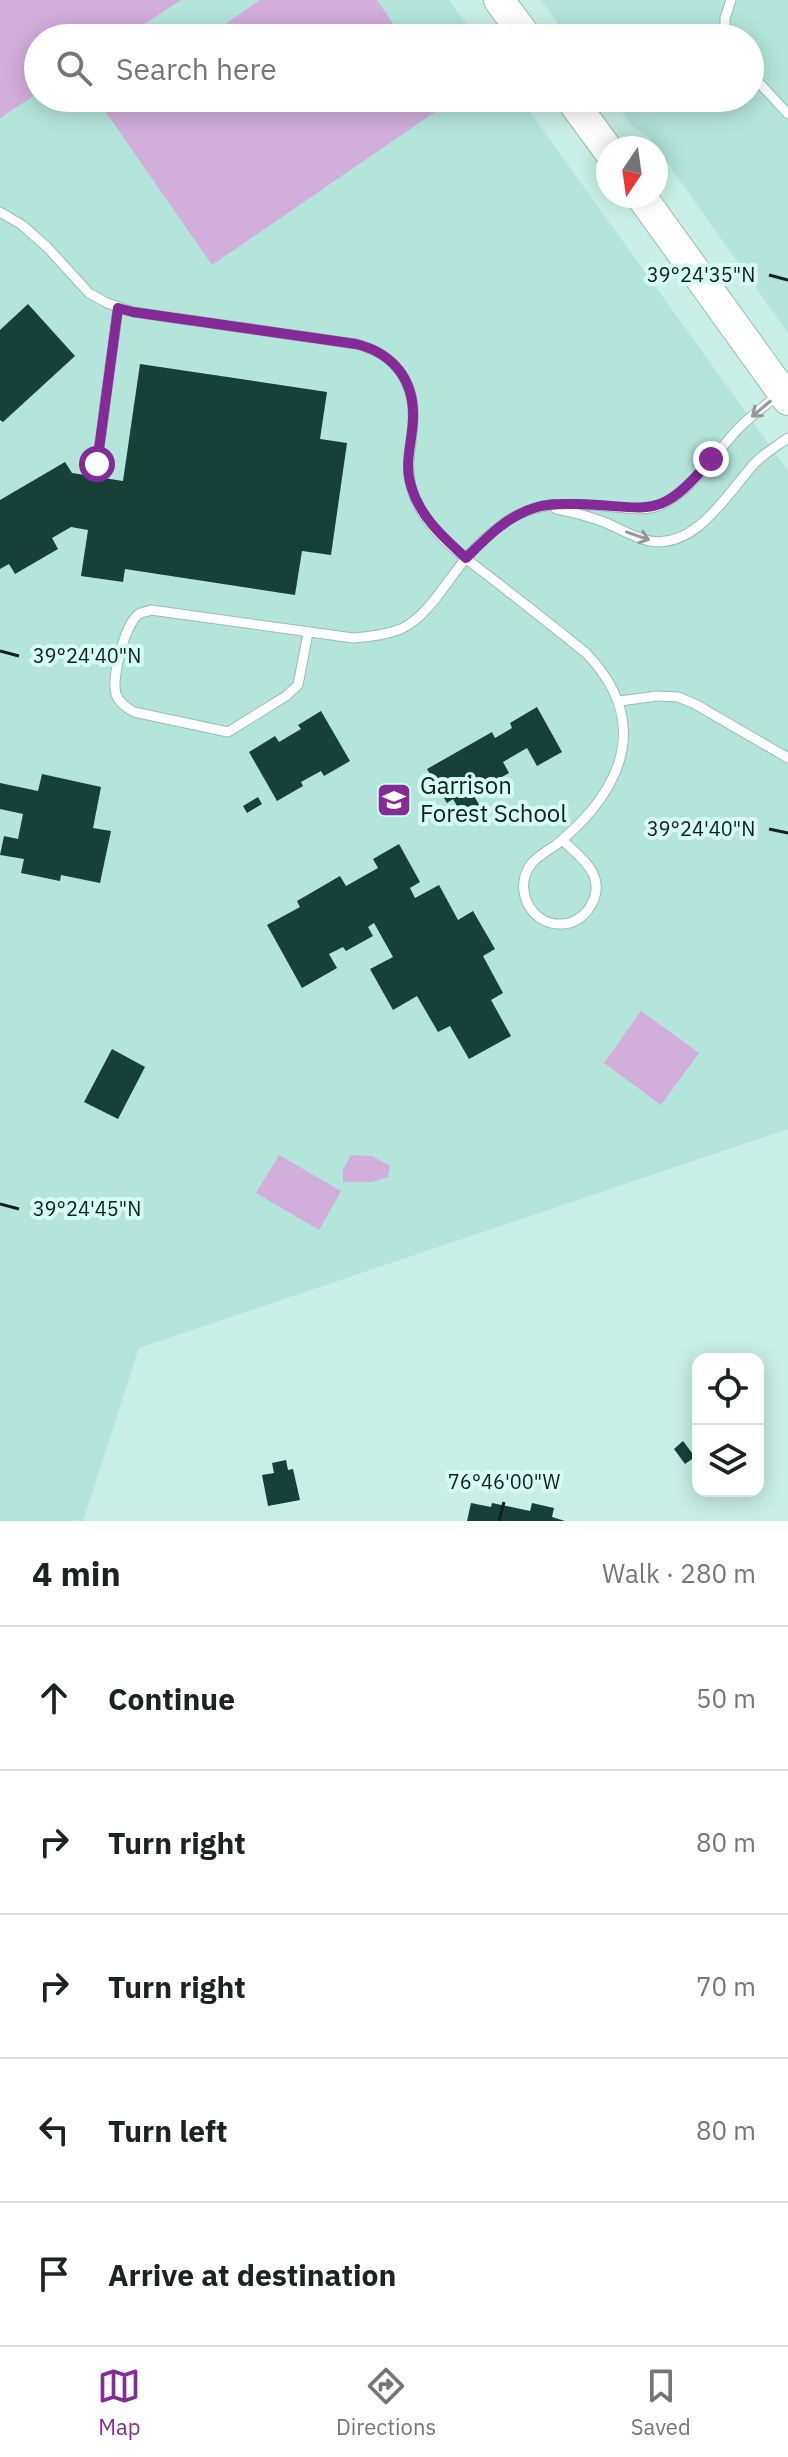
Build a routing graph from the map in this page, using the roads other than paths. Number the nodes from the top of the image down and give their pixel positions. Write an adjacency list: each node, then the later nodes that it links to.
1 (731, 0): 4 (lane)
2 (506, 2): 3 (main road)
3 (519, 24)
4 (725, 24)
5 (764, 88): 7 (lane)
6 (580, 112): 8 (main road)
7 (788, 114)
8 (598, 136)
9 (650, 208): 12 (main road)
10 (0, 212): 11 (lane)
11 (118, 308): 14 (lane); 16 (lane)
12 (786, 393): 15 (lane, one-way to 15)
13 (788, 438): 15 (lane, one-way to 13)
14 (97, 464)
15 (537, 507): 16 (lane)
16 (466, 558): 17 (lane); 18 (lane)
17 (308, 633): 17 (lane)
18 (620, 701): 19 (lane); 20 (lane)
19 (788, 758)
20 (562, 840): 20 (lane)

